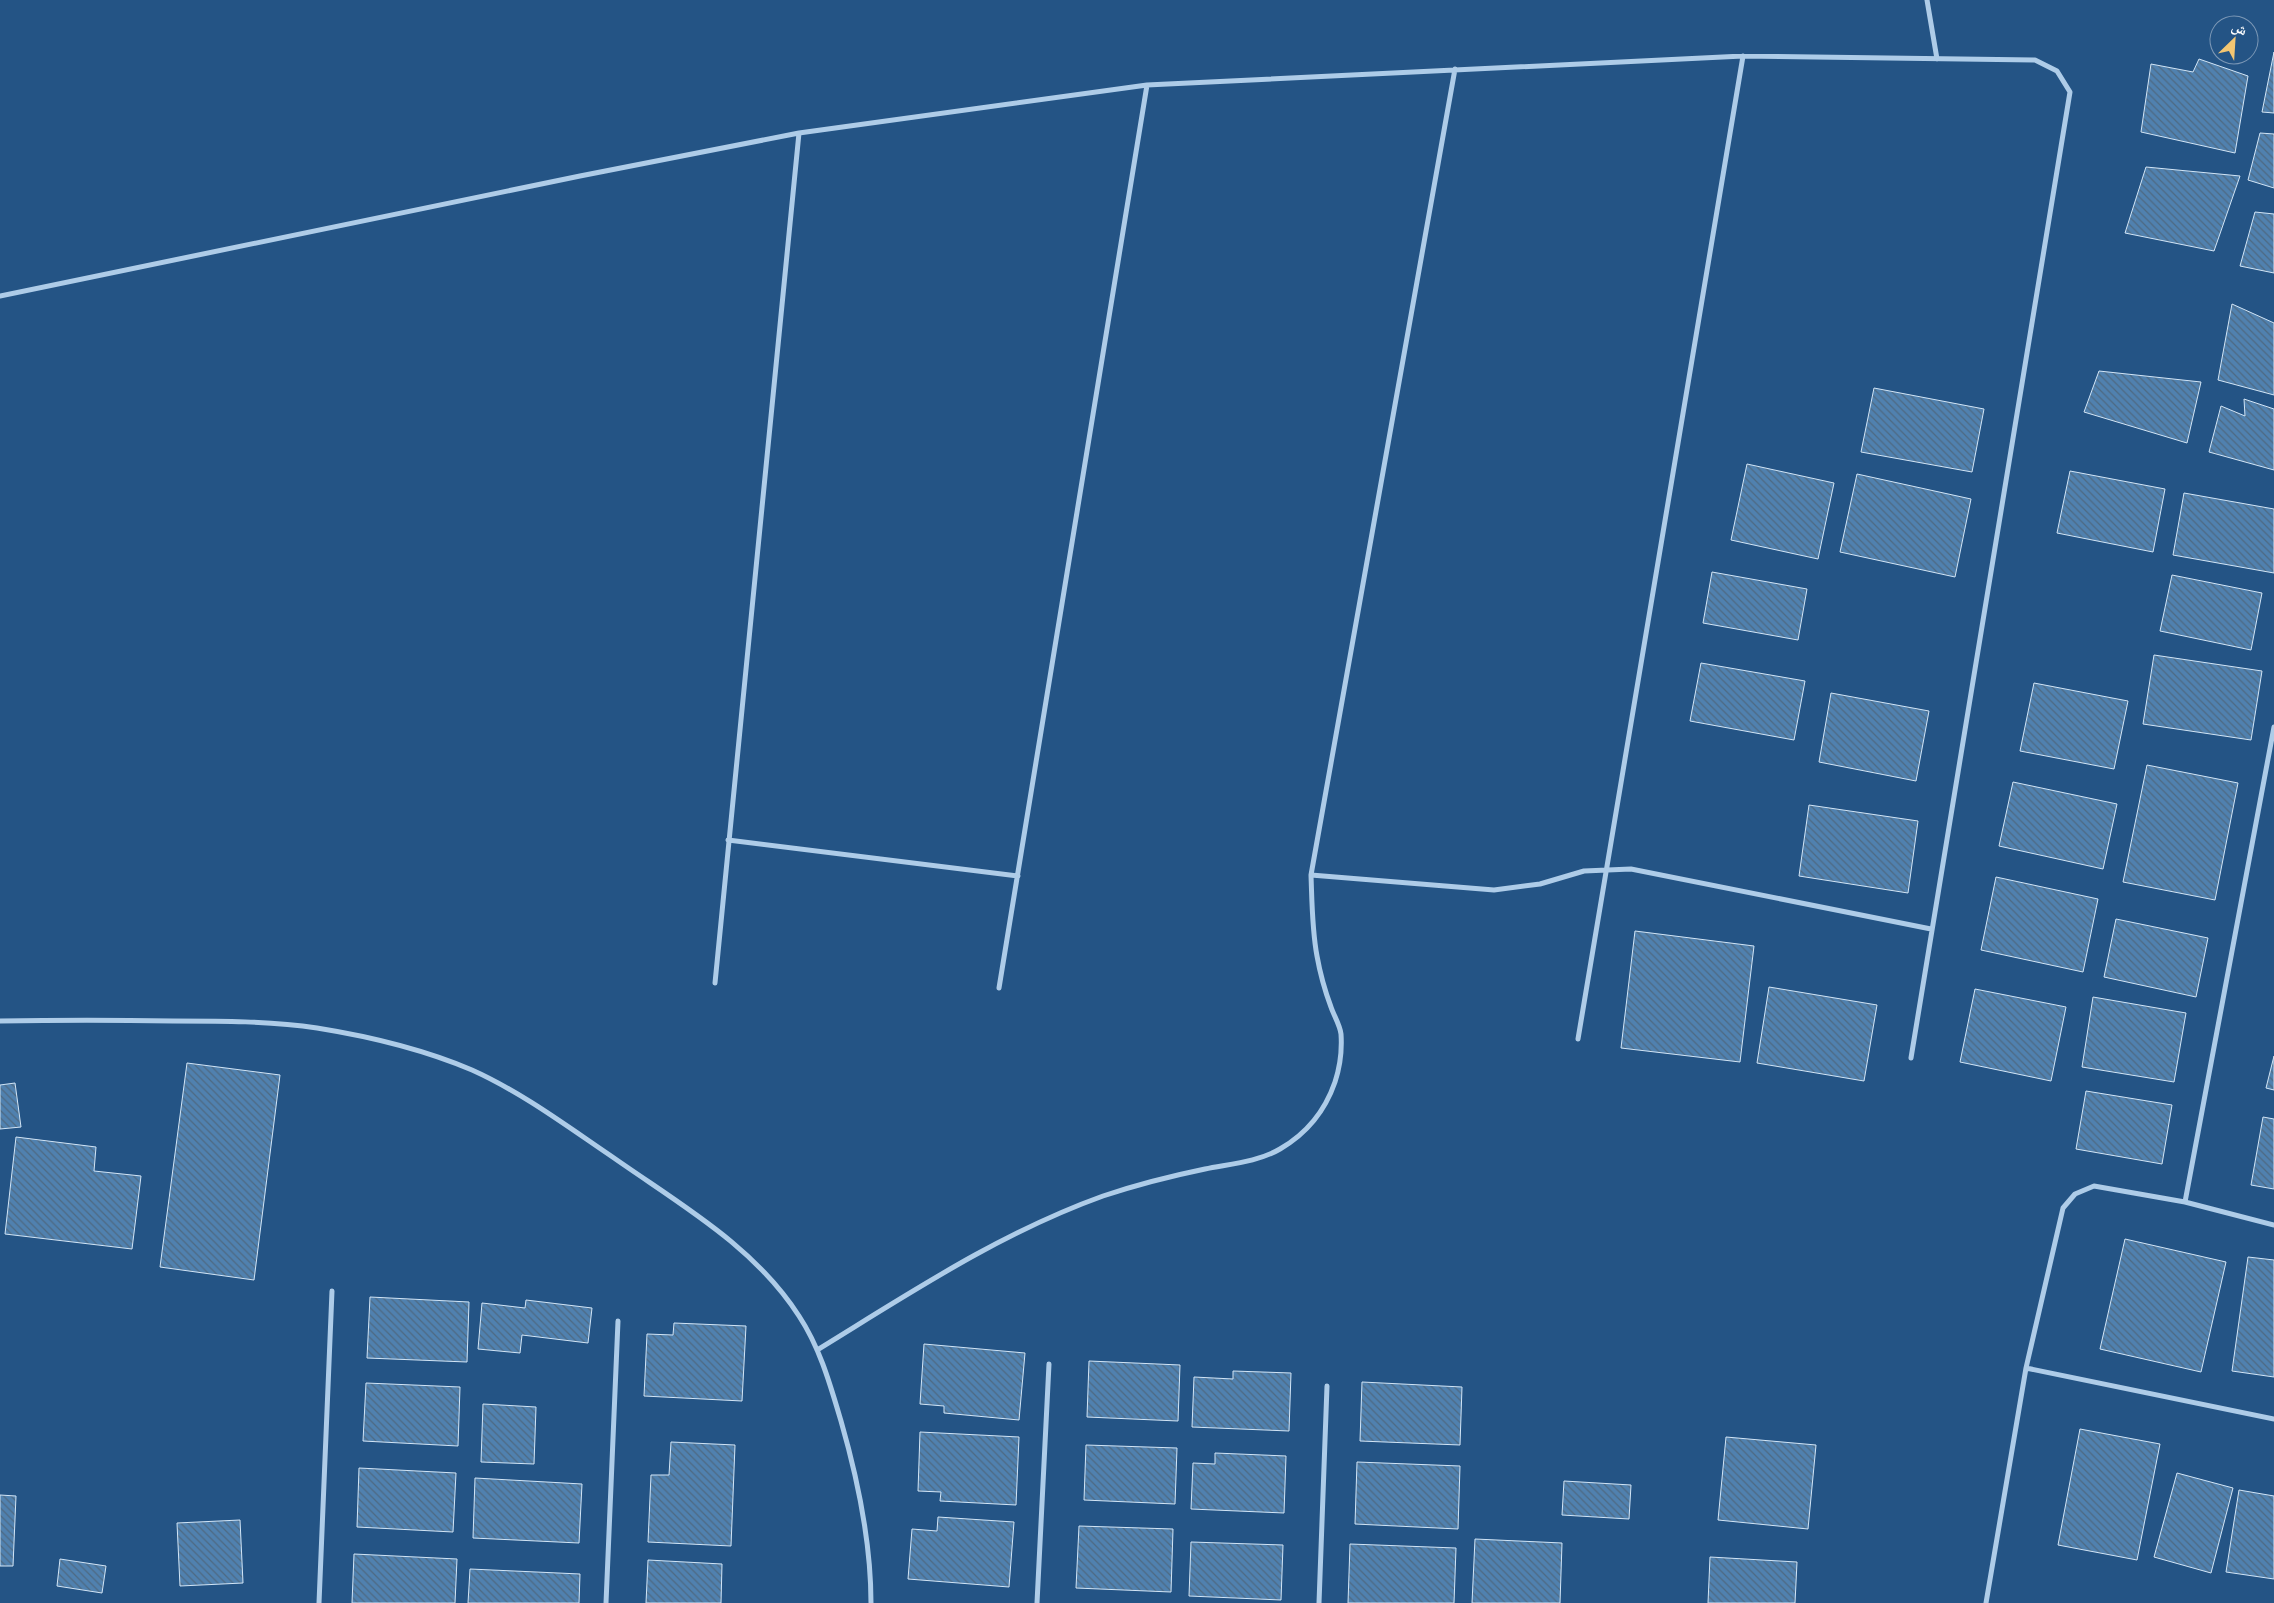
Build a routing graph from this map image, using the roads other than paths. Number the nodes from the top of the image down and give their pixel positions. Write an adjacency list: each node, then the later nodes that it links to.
1 (1927, 0): 3 (street)
2 (1743, 56): 3 (street); 4 (street); 10 (street)
3 (1937, 59): 13 (street)
4 (1455, 69): 5 (street); 11 (street)
5 (1147, 85): 6 (street); 12 (street)
6 (799, 133): 7 (street); 9 (street)
7 (0, 296)
8 (2274, 727): 19 (street)
9 (728, 840): 12 (street); 14 (street)
10 (1608, 868): 11 (street); 13 (street); 17 (street)
11 (1311, 875): 23 (street)
12 (1018, 876): 15 (street)
13 (1931, 929): 18 (street)
14 (715, 983)
15 (999, 988)
16 (0, 1021): 23 (street)
17 (1578, 1039)
18 (1911, 1058)
19 (2185, 1202): 20 (street); 25 (street)
20 (2274, 1225)
21 (332, 1291): 28 (street)
22 (618, 1321): 29 (street)
23 (817, 1350): 30 (street)
24 (1049, 1364): 31 (street)
25 (2026, 1368): 27 (street); 33 (street)
26 (1327, 1386): 32 (street)
27 (2274, 1419)
28 (319, 1603)
29 (606, 1603)
30 (871, 1603)
31 (1037, 1603)
32 (1320, 1603)
33 (1986, 1603)

